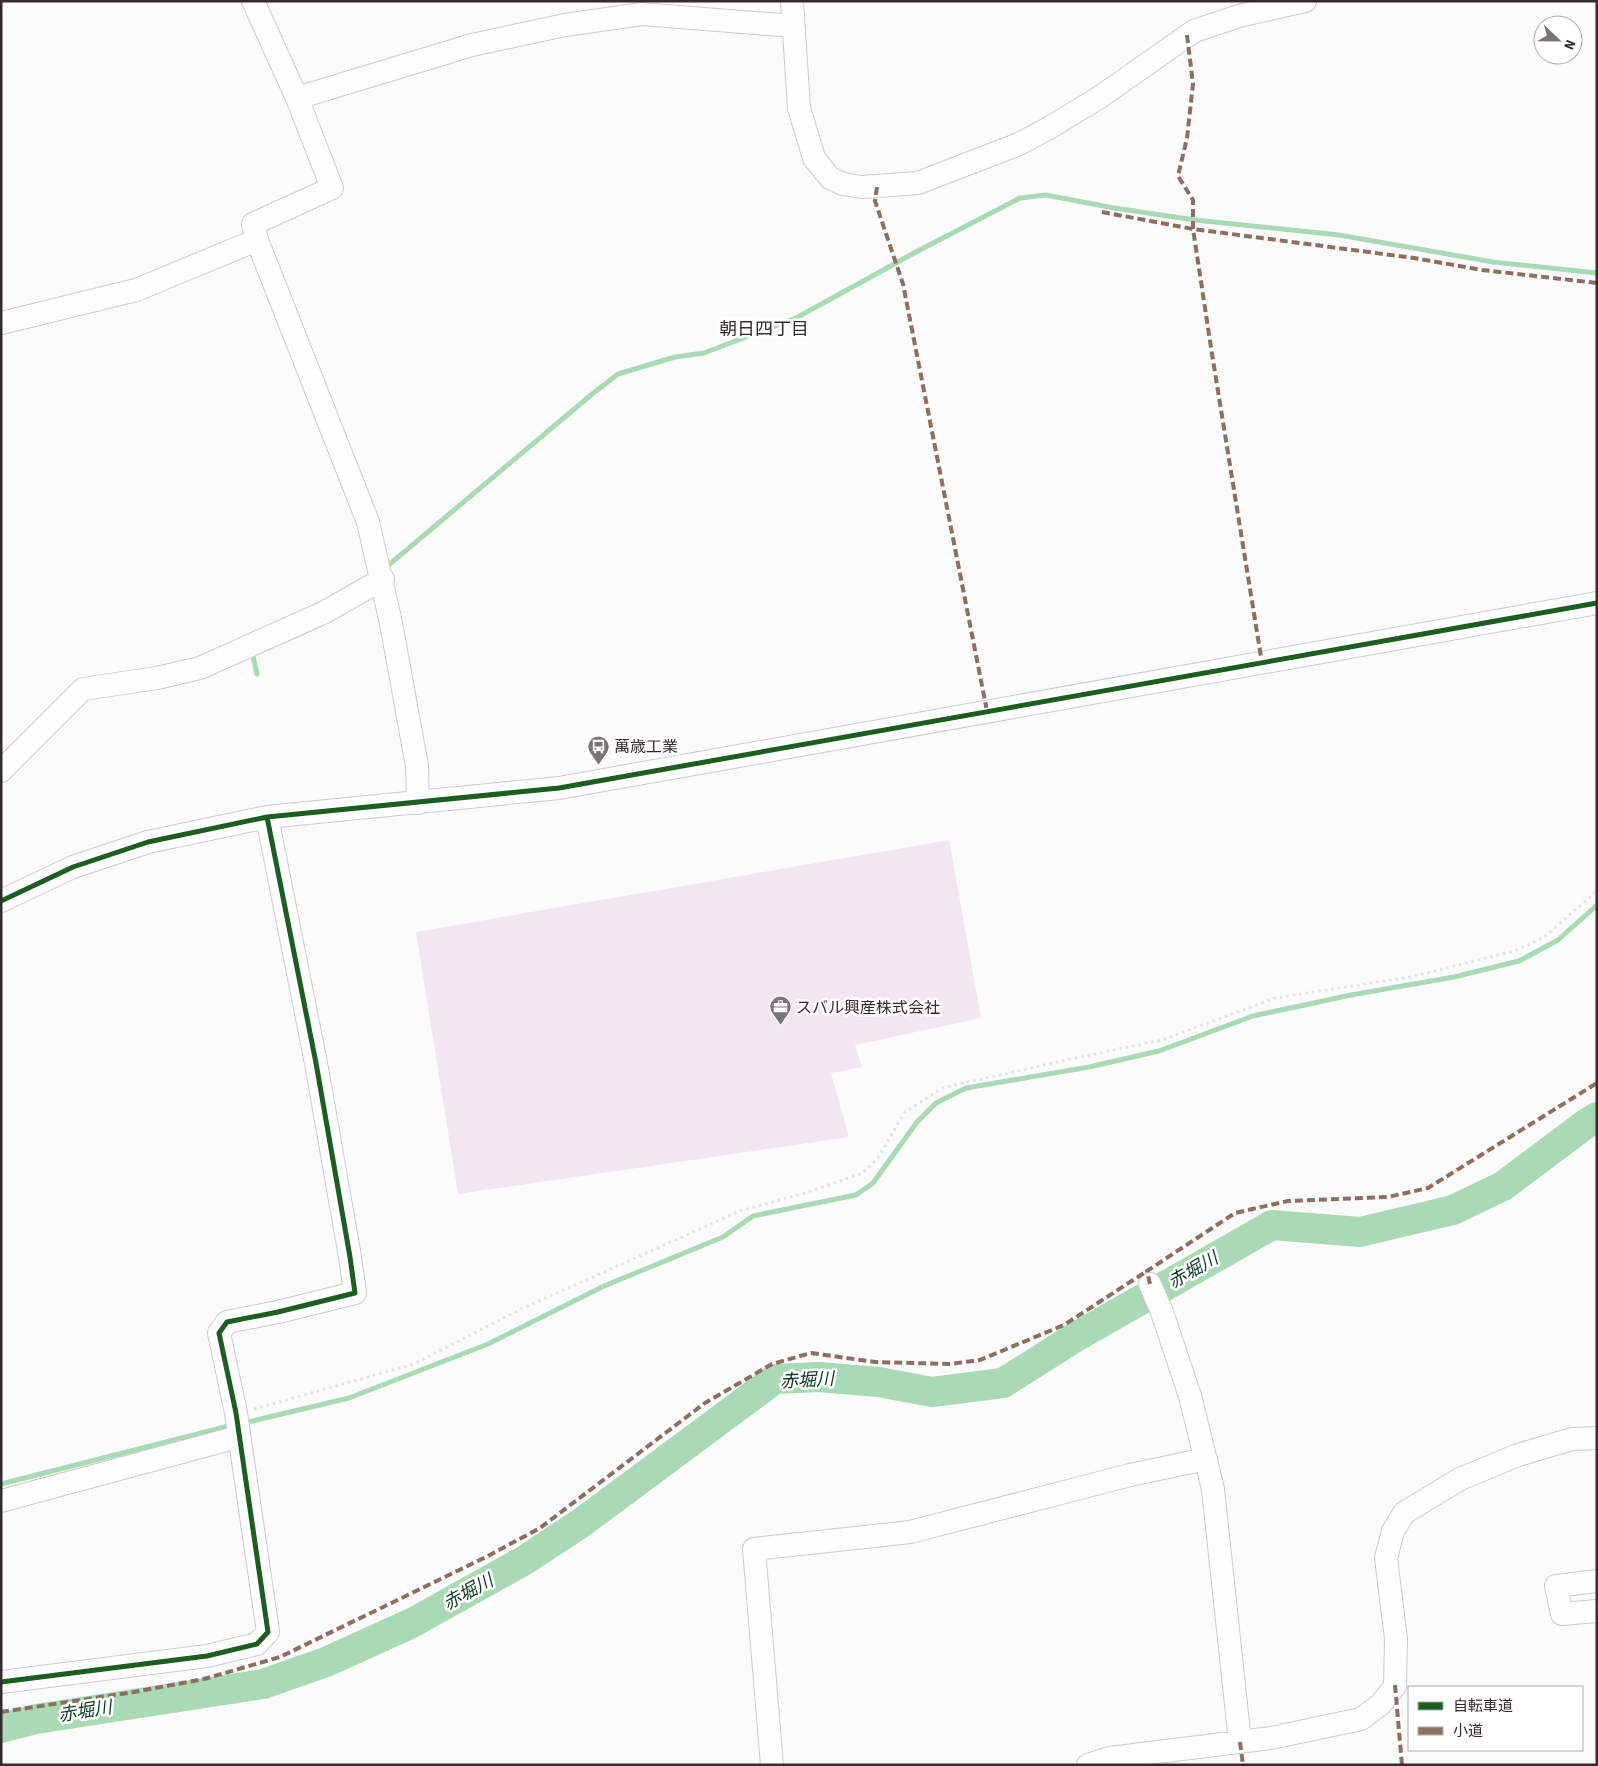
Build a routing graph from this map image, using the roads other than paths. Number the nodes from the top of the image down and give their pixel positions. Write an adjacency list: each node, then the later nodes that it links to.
1 (253, 1): 5 (street)
2 (792, 1): 4 (street)
3 (1305, 1): 4 (street)
4 (793, 26): 5 (street)
5 (297, 98): 6 (street)
6 (257, 240): 7 (street); 8 (street)
7 (1, 323)
8 (383, 579): 10 (street); 11 (street)
9 (1597, 603): 11 (street)
10 (1, 771)
11 (418, 803): 12 (street)
12 (267, 817): 13 (street); 15 (street)
13 (1, 901)
14 (1150, 1284): 17 (street)
15 (238, 1437): 18 (street); 21 (street)
16 (1597, 1438): 22 (street)
17 (1206, 1459): 22 (street); 23 (street)
18 (1, 1502)
19 (1597, 1581): 20 (street)
20 (1597, 1611)
21 (1, 1682)
22 (1240, 1742): 24 (street)
23 (772, 1765)
24 (1088, 1765)

